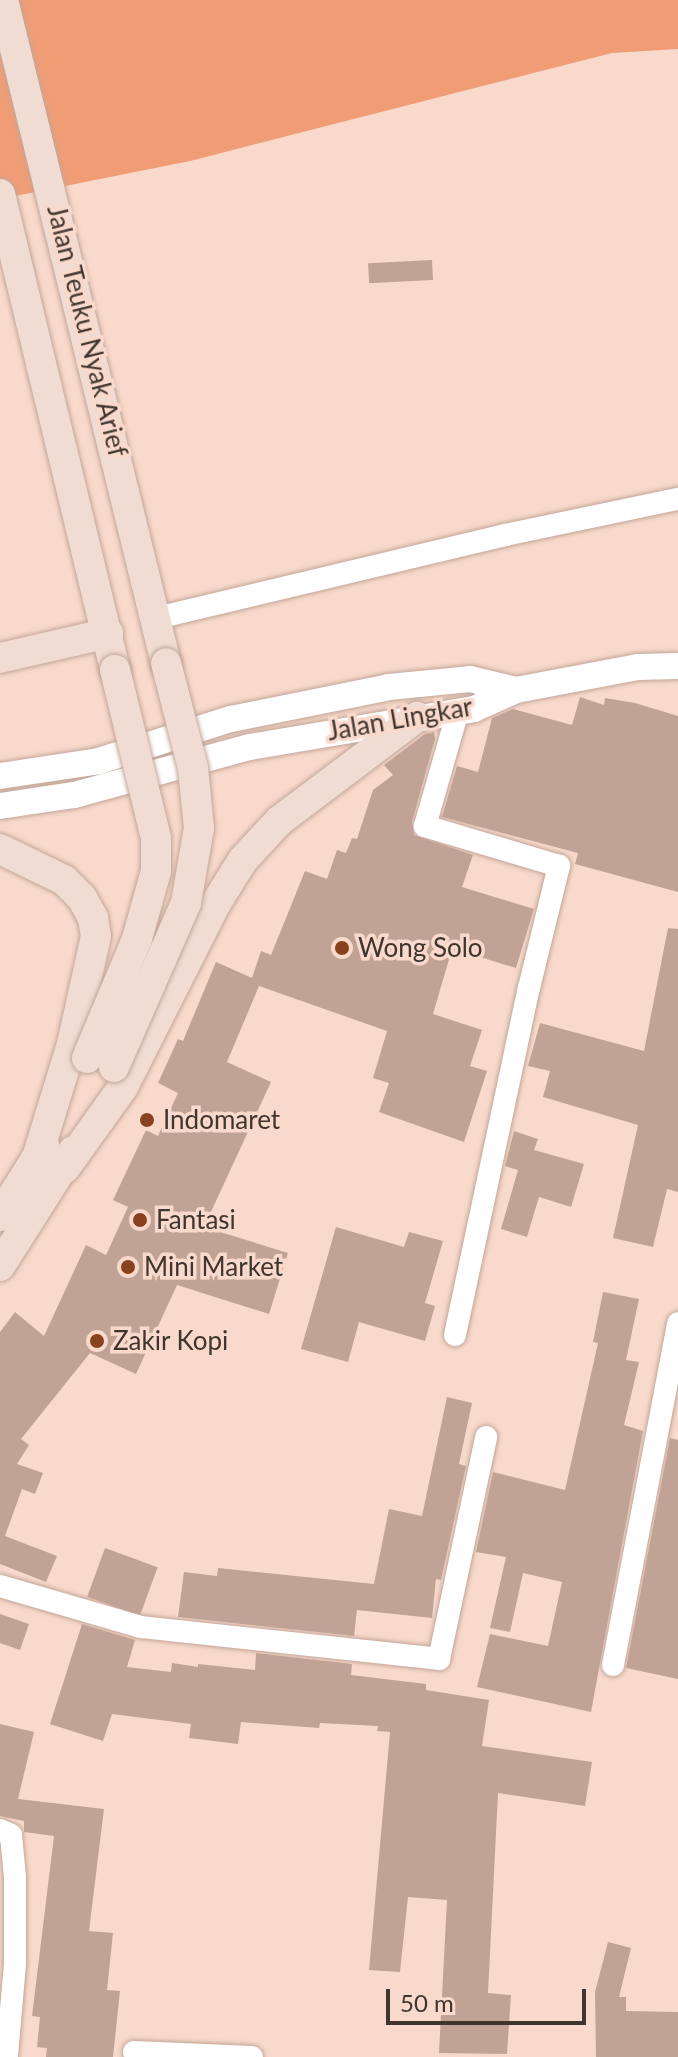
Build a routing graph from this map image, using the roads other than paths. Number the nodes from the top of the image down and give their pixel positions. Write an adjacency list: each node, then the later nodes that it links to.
1 (3, 0): 4 (main road, Jalan Teuku Nyak Arief)
2 (0, 194): 5 (main road, Jalan Teuku Nyak Arief)
3 (678, 499): 4 (street)
4 (157, 618): 14 (main road, Jalan Teuku Nyak Arief, bridge)
5 (108, 633): 6 (main road); 14 (main road, Jalan Teuku Nyak Arief, bridge)
6 (0, 658)
7 (678, 666): 8 (street)
8 (516, 690): 9 (street, Jalan Lingkar); 11 (street, Jalan Lingkar)
9 (458, 711): 10 (street, Jalan Lingkar); 20 (street)
10 (417, 717): 12 (street, Jalan Lingkar); 16 (main road)
11 (0, 776)
12 (0, 806)
13 (0, 849): 15 (main road)
14 (100, 1062): 15 (main road); 16 (main road)
15 (35, 1164): 17 (main road)
16 (65, 1168): 18 (main road)
17 (0, 1216)
18 (0, 1266)
19 (678, 1323): 23 (street)
20 (455, 1335)
21 (486, 1437): 22 (street)
22 (0, 1586)
23 (613, 1665)
24 (0, 1830): 26 (street)
25 (134, 2052): 27 (street)
26 (7, 2055)
27 (252, 2057)

